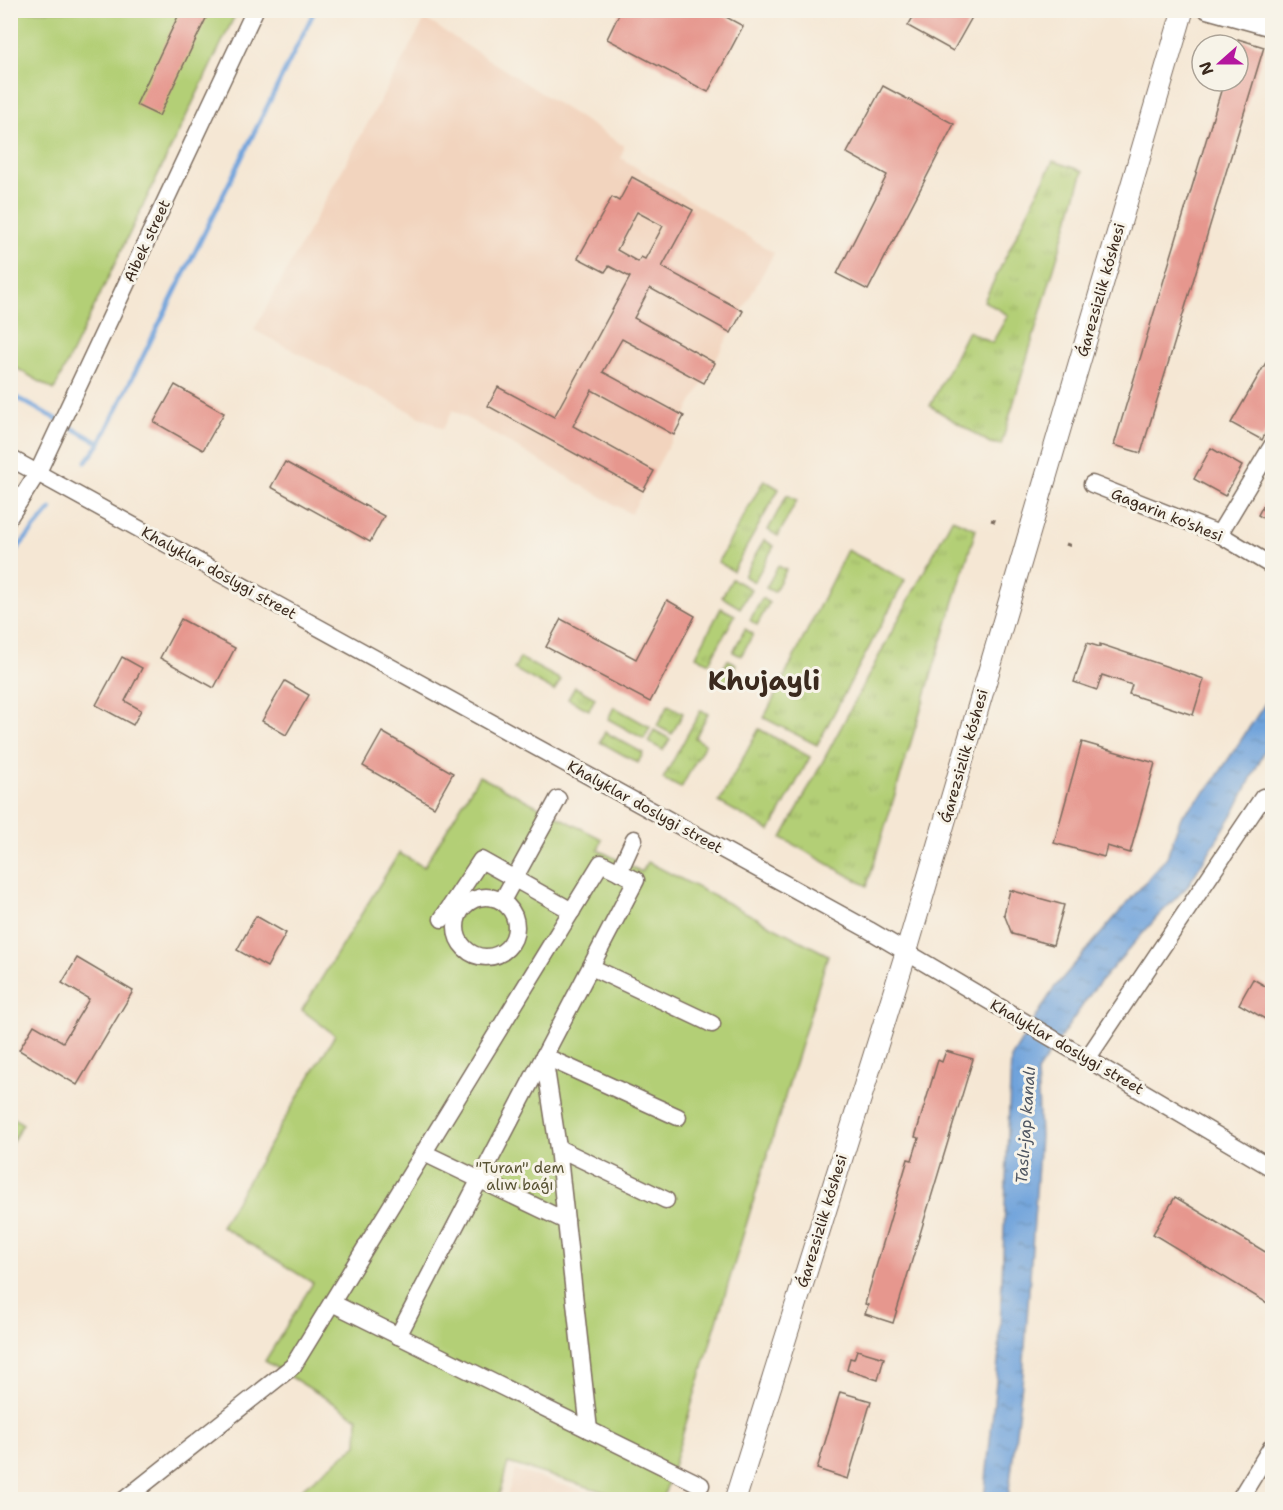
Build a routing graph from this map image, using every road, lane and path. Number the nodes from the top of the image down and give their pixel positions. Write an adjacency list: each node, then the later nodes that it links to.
1 (255, 10): 7 (street, Aibek street)
2 (1183, 10): 23 (main road, Ǵarezsizlik kóshesi)
3 (1207, 10): 4 (street)
4 (1272, 28)
5 (1272, 446): 12 (street)
6 (10, 458): 7 (street, Khalyklar doslygi street)
7 (38, 472): 9 (street, Aibek street); 23 (street, Khalyklar doslygi street)
8 (1092, 484): 12 (street, Gagarin ko'shesi)
9 (10, 516)
10 (991, 520): 11 (path)
11 (998, 522)
12 (1219, 534): 15 (street, Gagarin ko'shesi)
13 (1066, 544): 14 (path)
14 (1074, 547)
15 (1272, 566)
16 (558, 799): 20 (street)
17 (1272, 802): 27 (street)
18 (634, 839): 19 (street)
19 (619, 872): 21 (street); 24 (street)
20 (502, 901): 22 (street); 22 (street)
21 (572, 911): 22 (street); 30 (street)
22 (451, 912)
23 (906, 953): 27 (street, Khalyklar doslygi street); 41 (main road, Ǵarezsizlik kóshesi)
24 (591, 967): 25 (street); 26 (street)
25 (712, 1024)
26 (544, 1056): 28 (street); 29 (street); 32 (street)
27 (1088, 1059): 31 (street, Khalyklar doslygi street)
28 (678, 1117)
29 (558, 1148): 33 (street); 34 (street)
30 (424, 1153): 32 (street); 35 (street)
31 (1272, 1168)
32 (479, 1180): 34 (street); 36 (street)
33 (666, 1200)
34 (566, 1221): 37 (street)
35 (332, 1303): 36 (street); 40 (street)
36 (398, 1336): 37 (street)
37 (589, 1430): 39 (street)
38 (1272, 1446): 42 (street)
39 (701, 1485)
40 (124, 1500)
41 (735, 1500)
42 (1239, 1500)

